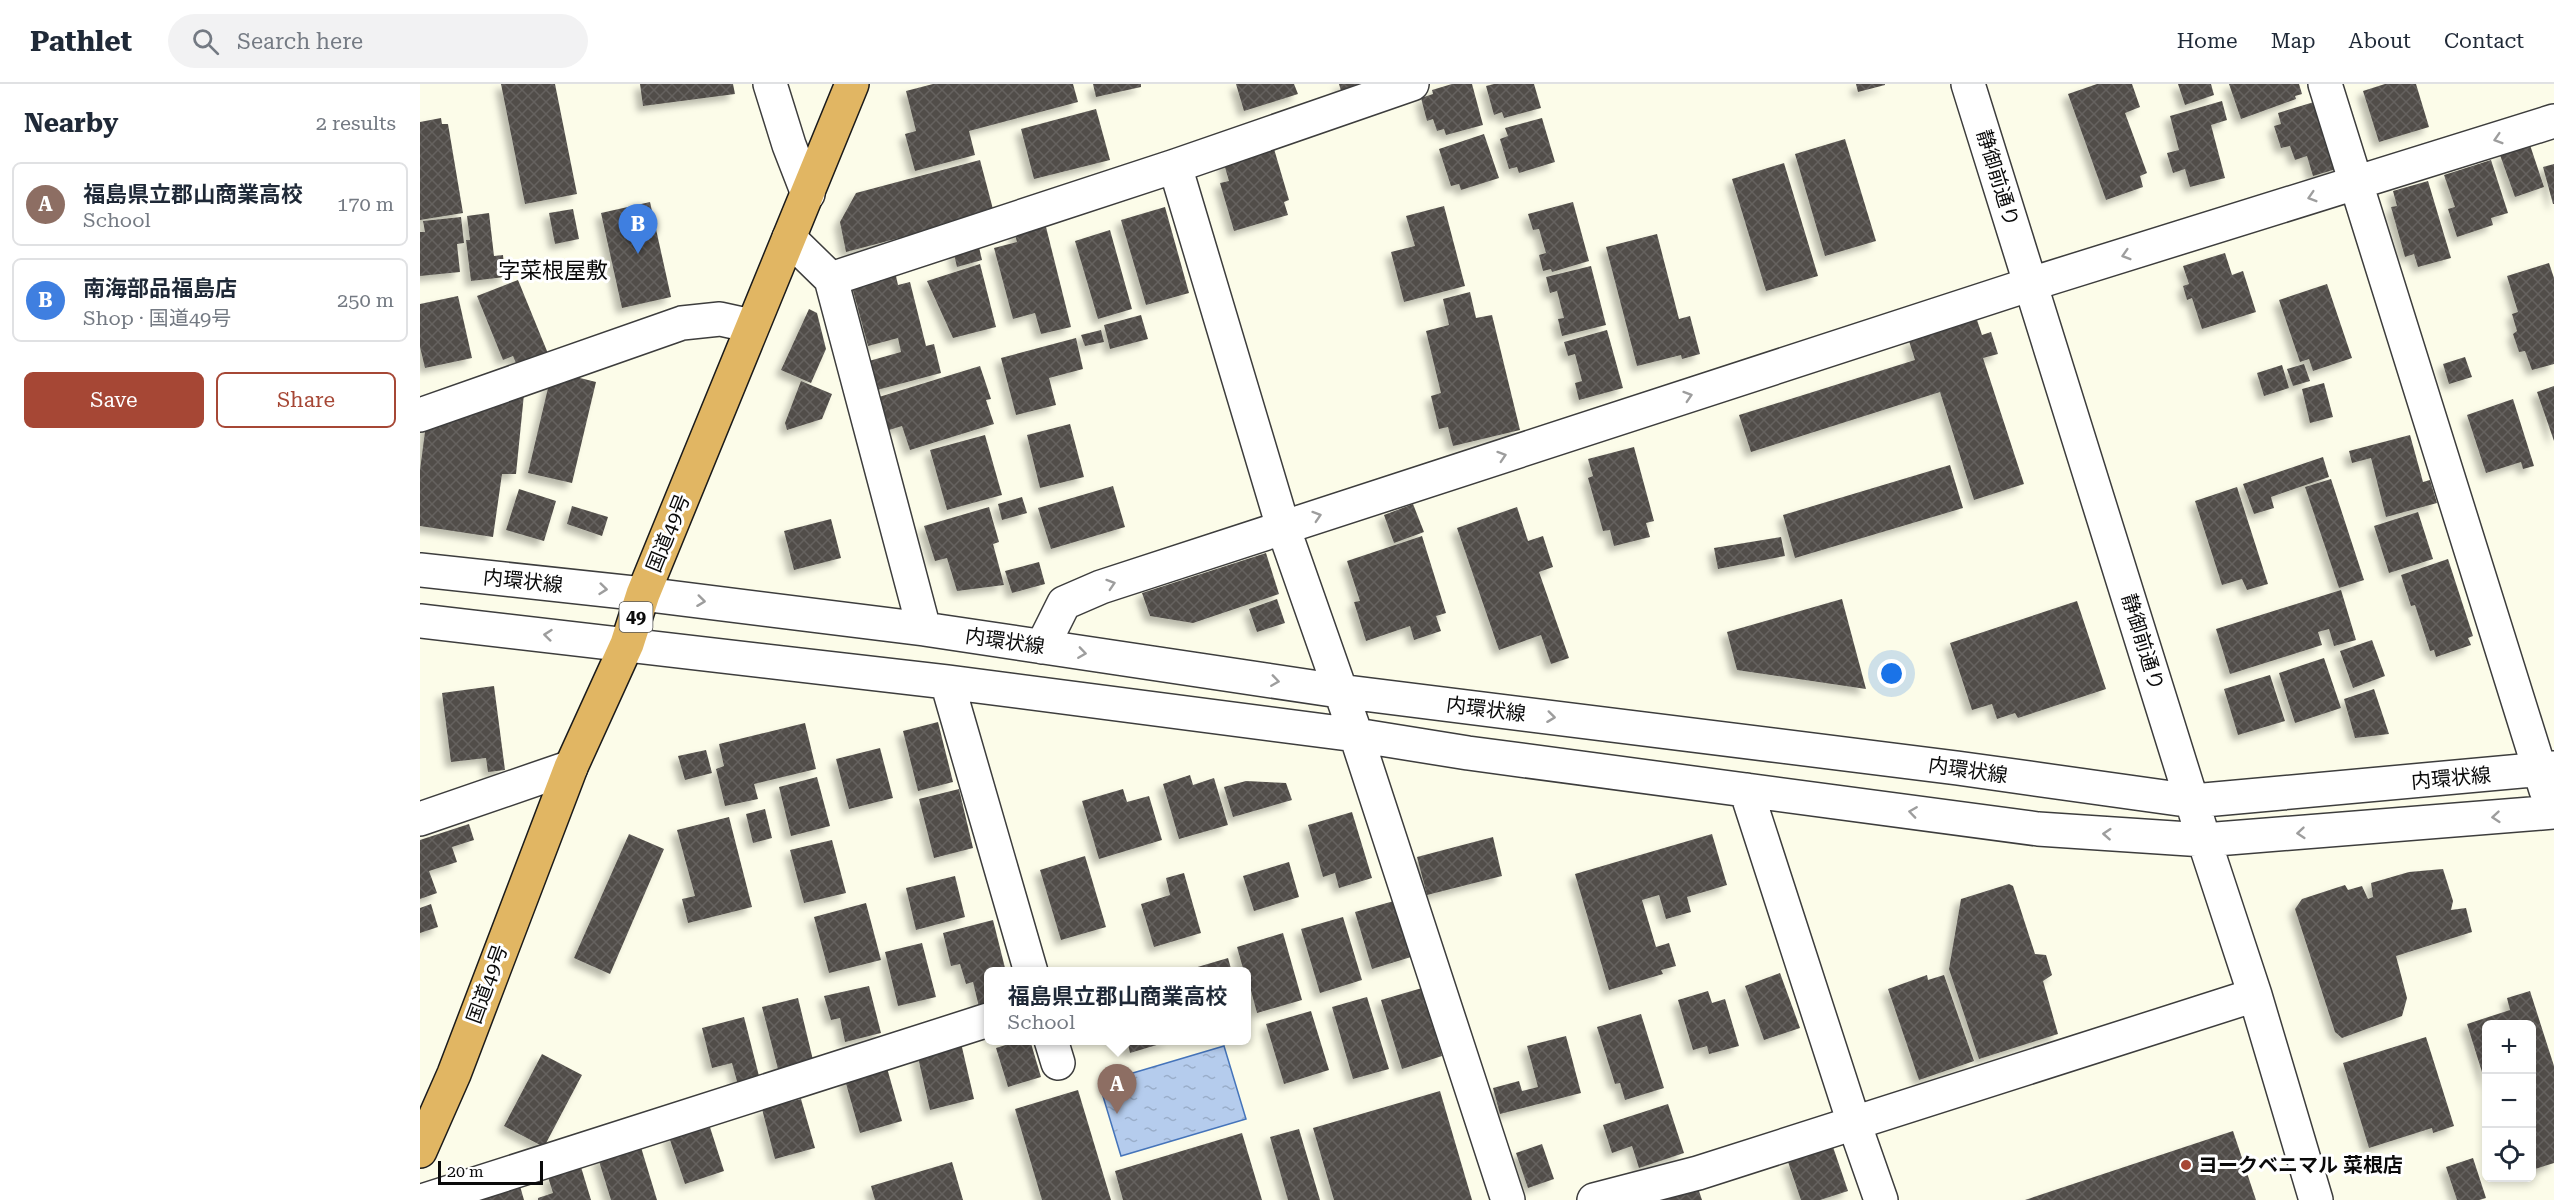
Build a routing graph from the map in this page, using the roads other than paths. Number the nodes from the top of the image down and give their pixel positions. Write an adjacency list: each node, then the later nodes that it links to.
1 (770, 84): 9 (street)
2 (852, 84): 9 (highway, 国道49号 / 49)
3 (1412, 84): 7 (street)
4 (1968, 84): 12 (street, 静御前通り)
5 (2325, 84): 8 (street)
6 (2554, 121): 8 (street, one-way to 8)
7 (1175, 166): 11 (street); 15 (street)
8 (2355, 183): 12 (street, one-way to 12); 26 (street)
9 (808, 194): 10 (highway, 国道49号 / 49)
10 (789, 238): 11 (street); 13 (highway, 国道49号 / 49)
11 (831, 279): 19 (street)
12 (2031, 284): 15 (street, one-way to 12); 28 (street, 静御前通り)
13 (752, 326): 14 (street); 17 (highway, 国道49号 / 49)
14 (420, 415)
15 (1283, 527): 21 (street, one-way to 15); 23 (street)
16 (420, 570): 17 (street, 内環状線, one-way to 17)
17 (643, 594): 19 (street, 内環状線, one-way to 19); 20 (highway, 国道49号 / 49)
18 (420, 621): 20 (street, one-way to 18)
19 (924, 629): 21 (street, 内環状線)
20 (627, 644): 22 (street); 25 (highway, 国道49号 / 49)
21 (1042, 646): 23 (street, 内環状線, one-way to 23)
22 (947, 682): 24 (street); 32 (street)
23 (1339, 691): 24 (street); 28 (street, 内環状線, one-way to 28)
24 (1356, 735): 27 (street); 38 (street)
25 (571, 767): 30 (street); 36 (highway, 国道49号 / 49)
26 (2547, 769): 28 (street, 内環状線); 29 (street)
27 (1746, 790): 31 (street, one-way to 27); 35 (street)
28 (2193, 801): 31 (street, 静御前通り)
29 (2554, 814): 31 (street, one-way to 31)
30 (420, 819)
31 (2204, 840): 33 (street, 静御前通り)
32 (1030, 967)
33 (2255, 995): 35 (street); 41 (street, 静御前通り)
34 (984, 1021): 37 (street)
35 (1854, 1123): 39 (street); 40 (street)
36 (420, 1151)
37 (425, 1200)
38 (1508, 1200)
39 (1594, 1200)
40 (1881, 1200)
41 (2316, 1200)

